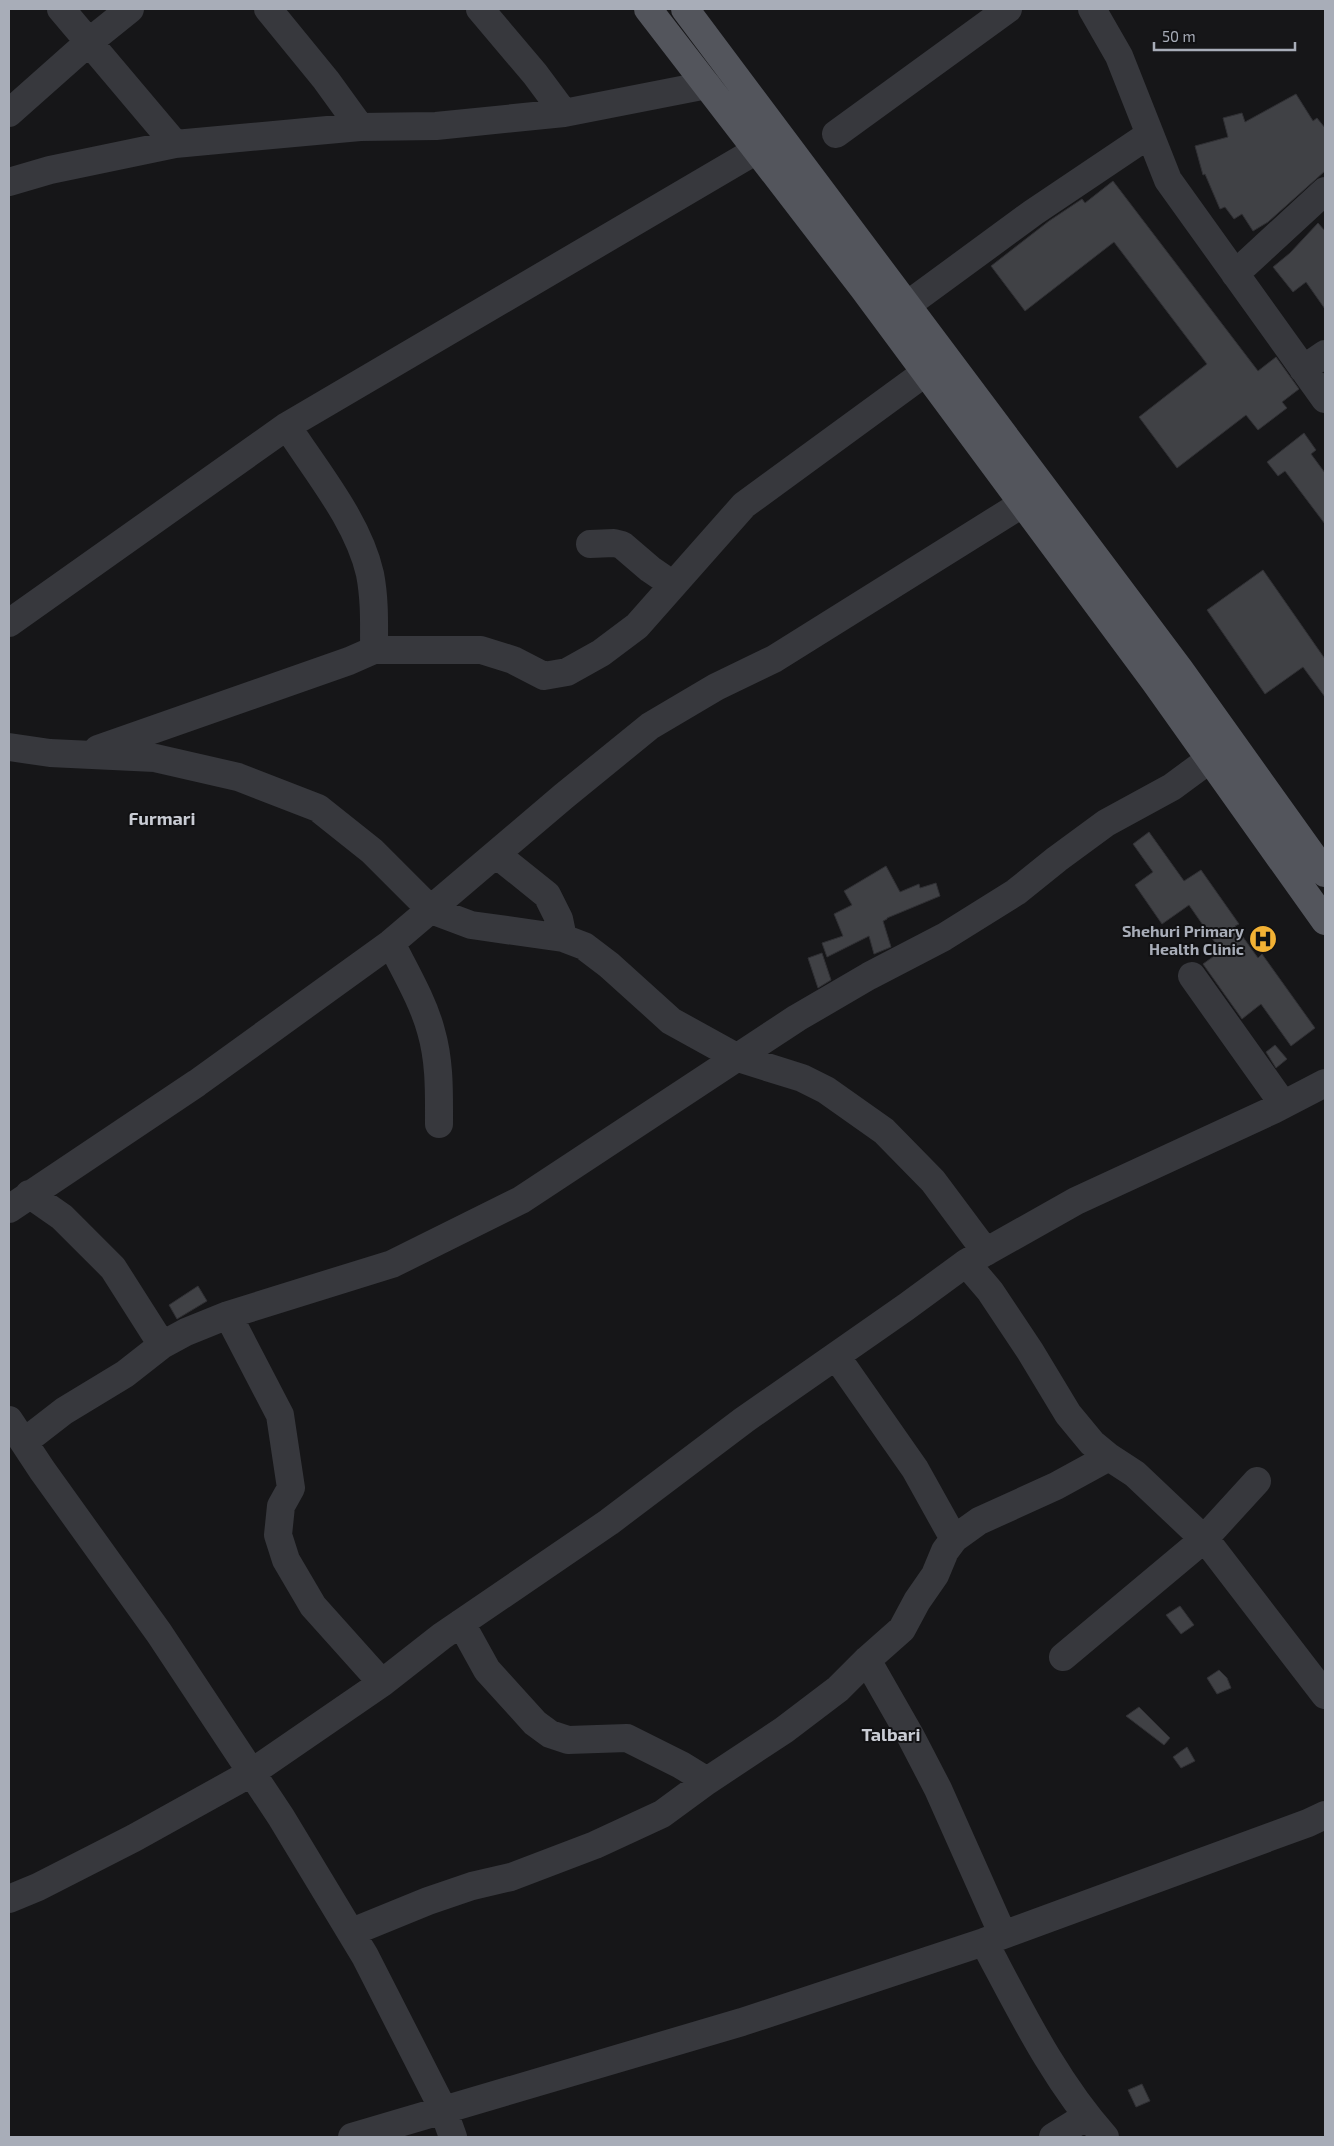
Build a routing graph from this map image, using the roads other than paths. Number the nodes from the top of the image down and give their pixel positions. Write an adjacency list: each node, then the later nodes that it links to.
1 (61, 9): 9 (street)
2 (130, 9): 9 (street)
3 (268, 9): 13 (street)
4 (480, 9): 12 (street)
5 (648, 9): 10 (main road)
6 (685, 9): 21 (main road)
7 (1008, 9): 14 (street)
8 (1092, 9): 15 (street)
9 (89, 42): 11 (street); 16 (street)
10 (707, 85): 12 (street); 17 (main road)
11 (9, 113)
12 (564, 114): 13 (street)
13 (360, 127): 16 (street)
14 (836, 134)
15 (1150, 134): 20 (street); 21 (street)
16 (175, 144): 18 (street)
17 (757, 150): 21 (main road); 26 (street)
18 (9, 182)
19 (1325, 191): 20 (street)
20 (1235, 274): 23 (street)
21 (897, 313): 24 (main road); 36 (main road)
22 (1325, 354): 23 (street)
23 (1303, 369): 25 (street)
24 (926, 372): 27 (main road); 29 (street)
25 (1325, 399)
26 (287, 426): 30 (street); 31 (street)
27 (1022, 504): 34 (main road); 35 (street)
28 (590, 544): 29 (street)
29 (676, 581): 31 (street)
30 (9, 623)
31 (374, 650): 33 (street)
32 (9, 747): 33 (street)
33 (84, 754): 37 (street)
34 (1210, 759): 38 (main road); 42 (street)
35 (496, 854): 37 (street); 39 (street)
36 (1325, 873)
37 (431, 910): 39 (street); 40 (street)
38 (1325, 921)
39 (563, 938): 42 (street)
40 (391, 943): 46 (street); 47 (street)
41 (1192, 976): 45 (street)
42 (738, 1058): 48 (street); 49 (street)
43 (1325, 1083): 44 (street); 45 (street)
44 (1325, 1090)
45 (1283, 1104): 48 (street)
46 (439, 1124)
47 (19, 1201): 50 (street)
48 (976, 1257): 51 (street); 53 (street)
49 (228, 1314): 50 (street); 60 (street)
50 (162, 1345): 52 (street)
51 (836, 1356): 55 (street); 57 (street)
52 (15, 1432): 62 (street)
53 (1109, 1457): 55 (street); 56 (street)
54 (1257, 1482): 56 (street)
55 (954, 1539): 59 (street)
56 (1204, 1539): 58 (street); 61 (street)
57 (461, 1624): 60 (street); 63 (street)
58 (1062, 1657)
59 (867, 1660): 63 (street); 67 (street)
60 (382, 1683): 62 (street)
61 (1325, 1695)
62 (251, 1774): 65 (street); 66 (street)
63 (707, 1781): 66 (street)
64 (1325, 1815): 67 (street)
65 (9, 1899)
66 (352, 1932): 68 (street)
67 (993, 1938): 68 (street); 69 (street)
68 (443, 2109): 70 (street); 71 (street)
69 (1087, 2116): 72 (street); 73 (street)
70 (352, 2137)
71 (452, 2137)
72 (1053, 2137)
73 (1105, 2137)

